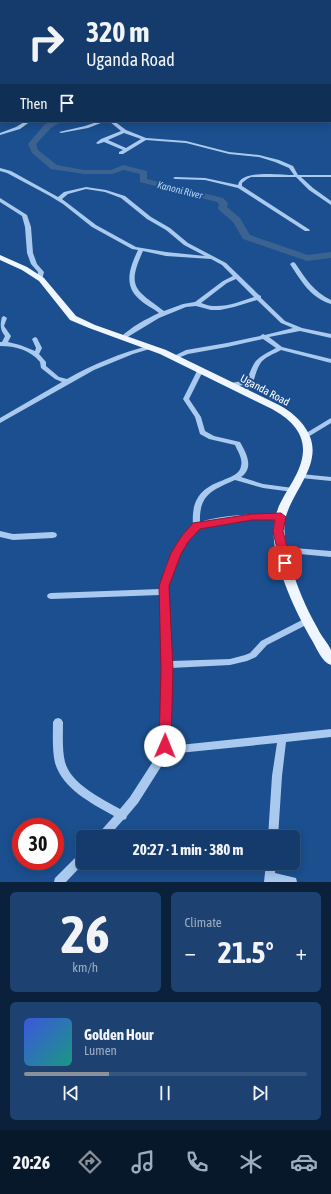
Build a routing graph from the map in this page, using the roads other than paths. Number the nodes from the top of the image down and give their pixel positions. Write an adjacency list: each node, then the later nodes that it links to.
1 (27, 122): 6 (street)
2 (100, 122): 5 (street)
3 (112, 122): 4 (street)
4 (124, 131): 7 (street); 8 (street)
5 (61, 132)
6 (1, 133)
7 (145, 139): 8 (street); 11 (street)
8 (103, 140): 9 (street)
9 (98, 143)
10 (0, 169): 15 (street)
11 (297, 176): 12 (street); 14 (street); 17 (street)
12 (331, 176)
13 (175, 178): 14 (street)
14 (240, 187): 18 (street)
15 (58, 198): 19 (street); 21 (street)
16 (0, 200): 24 (street)
17 (331, 203)
18 (307, 230)
19 (141, 250): 21 (street); 28 (street)
20 (0, 257): 24 (main road, Uganda Road)
21 (216, 259): 23 (street)
22 (293, 264): 26 (street)
23 (237, 276): 25 (street); 27 (street)
24 (40, 279): 33 (main road, Uganda Road)
25 (259, 297): 27 (street); 30 (street)
26 (331, 302)
27 (197, 303): 28 (street)
28 (164, 314): 33 (street)
29 (4, 318): 35 (street)
30 (300, 329): 31 (street); 32 (street)
31 (263, 336): 37 (street); 39 (street)
32 (331, 336)
33 (124, 337): 36 (main road, Uganda Road)
34 (35, 339): 38 (street)
35 (2, 344): 38 (street)
36 (150, 347): 39 (main road, Uganda Road); 42 (street)
37 (280, 348): 40 (street); 43 (street)
38 (37, 353): 42 (street)
39 (173, 358): 41 (main road, Uganda Road)
40 (331, 361)
41 (200, 371): 44 (main road, Uganda Road); 50 (street)
42 (68, 382): 47 (street)
43 (250, 382): 44 (street); 45 (street)
44 (230, 386): 45 (main road, Uganda Road)
45 (243, 391): 48 (main road, Uganda Road)
46 (331, 420): 48 (street)
47 (0, 421)
48 (306, 435): 49 (main road)
49 (301, 476): 51 (street); 52 (main road)
50 (236, 478): 52 (street); 54 (street)
51 (331, 478)
52 (293, 490): 53 (main road)
53 (281, 517): 54 (street); 57 (main road)
54 (197, 526): 59 (street)
55 (0, 534): 56 (street)
56 (53, 535)
57 (282, 550): 58 (street); 61 (main road)
58 (331, 554)
59 (164, 592): 60 (street); 63 (street)
60 (51, 596)
61 (307, 621): 62 (main road); 63 (street)
62 (331, 660)
63 (167, 665): 67 (street)
64 (58, 722): 68 (street)
65 (331, 733): 66 (street)
66 (282, 739): 67 (street); 70 (street)
67 (166, 750): 68 (street)
68 (122, 816): 69 (street)
69 (109, 830)
70 (273, 830)
71 (76, 864): 74 (street)
72 (271, 870): 73 (street)
73 (270, 880): 75 (street)
74 (59, 882)
75 (292, 882)

